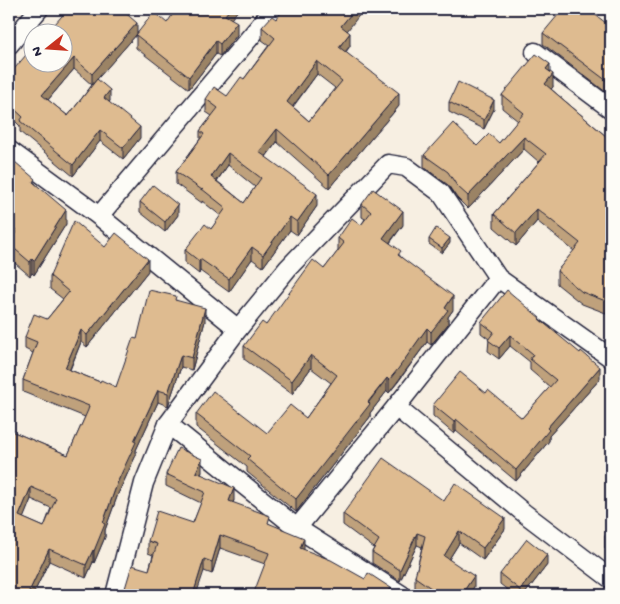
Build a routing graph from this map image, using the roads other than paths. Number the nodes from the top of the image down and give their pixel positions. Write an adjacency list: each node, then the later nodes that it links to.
1 (39, 9): 3 (street)
2 (274, 9): 7 (street)
3 (9, 45)
4 (535, 52): 5 (street)
5 (611, 109)
6 (9, 150): 7 (street)
7 (99, 216): 9 (street)
8 (498, 278): 9 (street); 10 (street); 11 (street)
9 (238, 329): 12 (street)
10 (611, 358)
11 (396, 407): 13 (street); 14 (street)
12 (168, 424): 13 (street); 15 (street)
13 (296, 528): 16 (street)
14 (611, 579)
15 (114, 595)
16 (402, 595)

